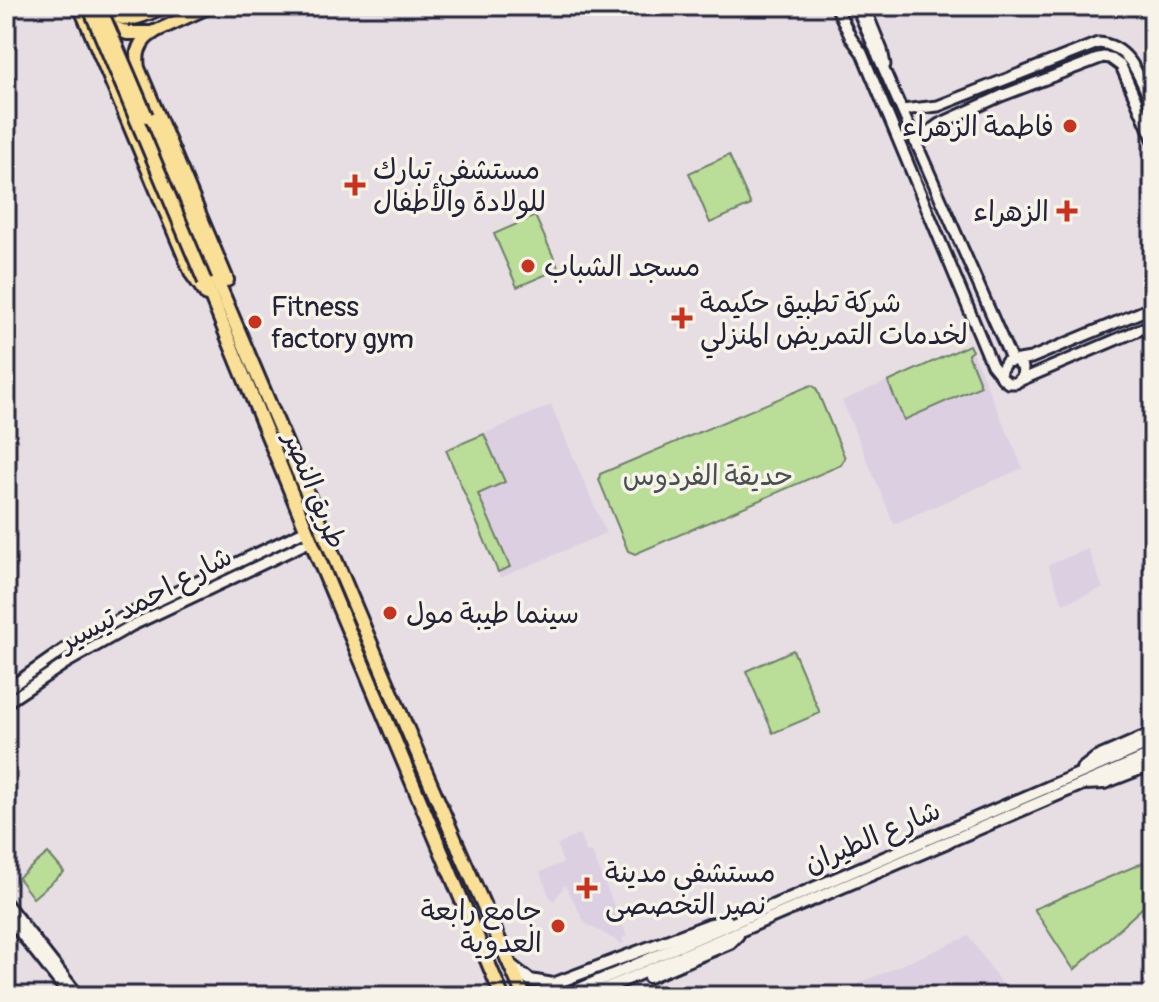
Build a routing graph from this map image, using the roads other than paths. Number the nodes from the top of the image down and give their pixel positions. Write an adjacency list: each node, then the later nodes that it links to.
1 (80, 6): 15 (highway, طريق النصر)
2 (88, 6): 11 (highway); 22 (highway, bridge)
3 (99, 6): 25 (highway, bridge)
4 (105, 6): 5 (main road)
5 (165, 6)
6 (211, 6): 11 (main road)
7 (836, 6): 12 (street)
8 (843, 6): 12 (street)
9 (856, 6): 14 (street)
10 (864, 6): 14 (street)
11 (154, 32): 13 (highway)
12 (862, 53): 27 (street)
13 (138, 68): 15 (highway); 25 (highway, طريق النصر)
14 (884, 73): 18 (street)
15 (112, 88): 22 (highway, طريق النصر)
16 (932, 108): 17 (street); 18 (street); 19 (street)
17 (1153, 108)
18 (902, 110): 21 (street)
19 (939, 124): 20 (street); 21 (street)
20 (1153, 139)
21 (915, 142): 26 (street)
22 (213, 300): 29 (highway, طريق النصر)
23 (1153, 307): 26 (street)
24 (1153, 324): 28 (street)
25 (239, 327): 46 (highway, طريق النصر)
26 (1015, 361): 27 (street); 28 (street)
27 (1001, 376): 28 (street)
28 (1021, 380)
29 (308, 535): 30 (street, شارع احمد تيسير); 47 (highway, طريق النصر)
30 (248, 563): 31 (street, شارع احمد تيسير); 32 (street, شارع احمد تيسير)
31 (126, 616): 32 (street); 33 (street, شارع احمد تيسير)
32 (131, 626): 34 (street, شارع احمد تيسير)
33 (59, 653): 34 (street); 35 (street, شارع احمد تيسير)
34 (66, 663): 36 (street, شارع احمد تيسير)
35 (6, 690)
36 (6, 703)
37 (1153, 733): 41 (main road)
38 (1153, 742): 41 (main road)
39 (1153, 754): 41 (main road)
40 (1153, 764): 41 (main road)
41 (1080, 779): 45 (main road, شارع الطيران)
42 (6, 903): 44 (street)
43 (6, 915): 44 (street)
44 (18, 925): 50 (street); 51 (street)
45 (739, 925): 48 (main road, شارع الطيران); 55 (main road); 56 (main road); 57 (main road, شارع الطيران)
46 (508, 961): 48 (main road); 49 (highway, طريق النصر)
47 (492, 974): 52 (main road); 53 (highway, طريق النصر)
48 (557, 983): 54 (main road)
49 (519, 992)
50 (70, 996)
51 (79, 996)
52 (492, 996)
53 (502, 996)
54 (552, 996)
55 (564, 996)
56 (588, 996)
57 (603, 996)

